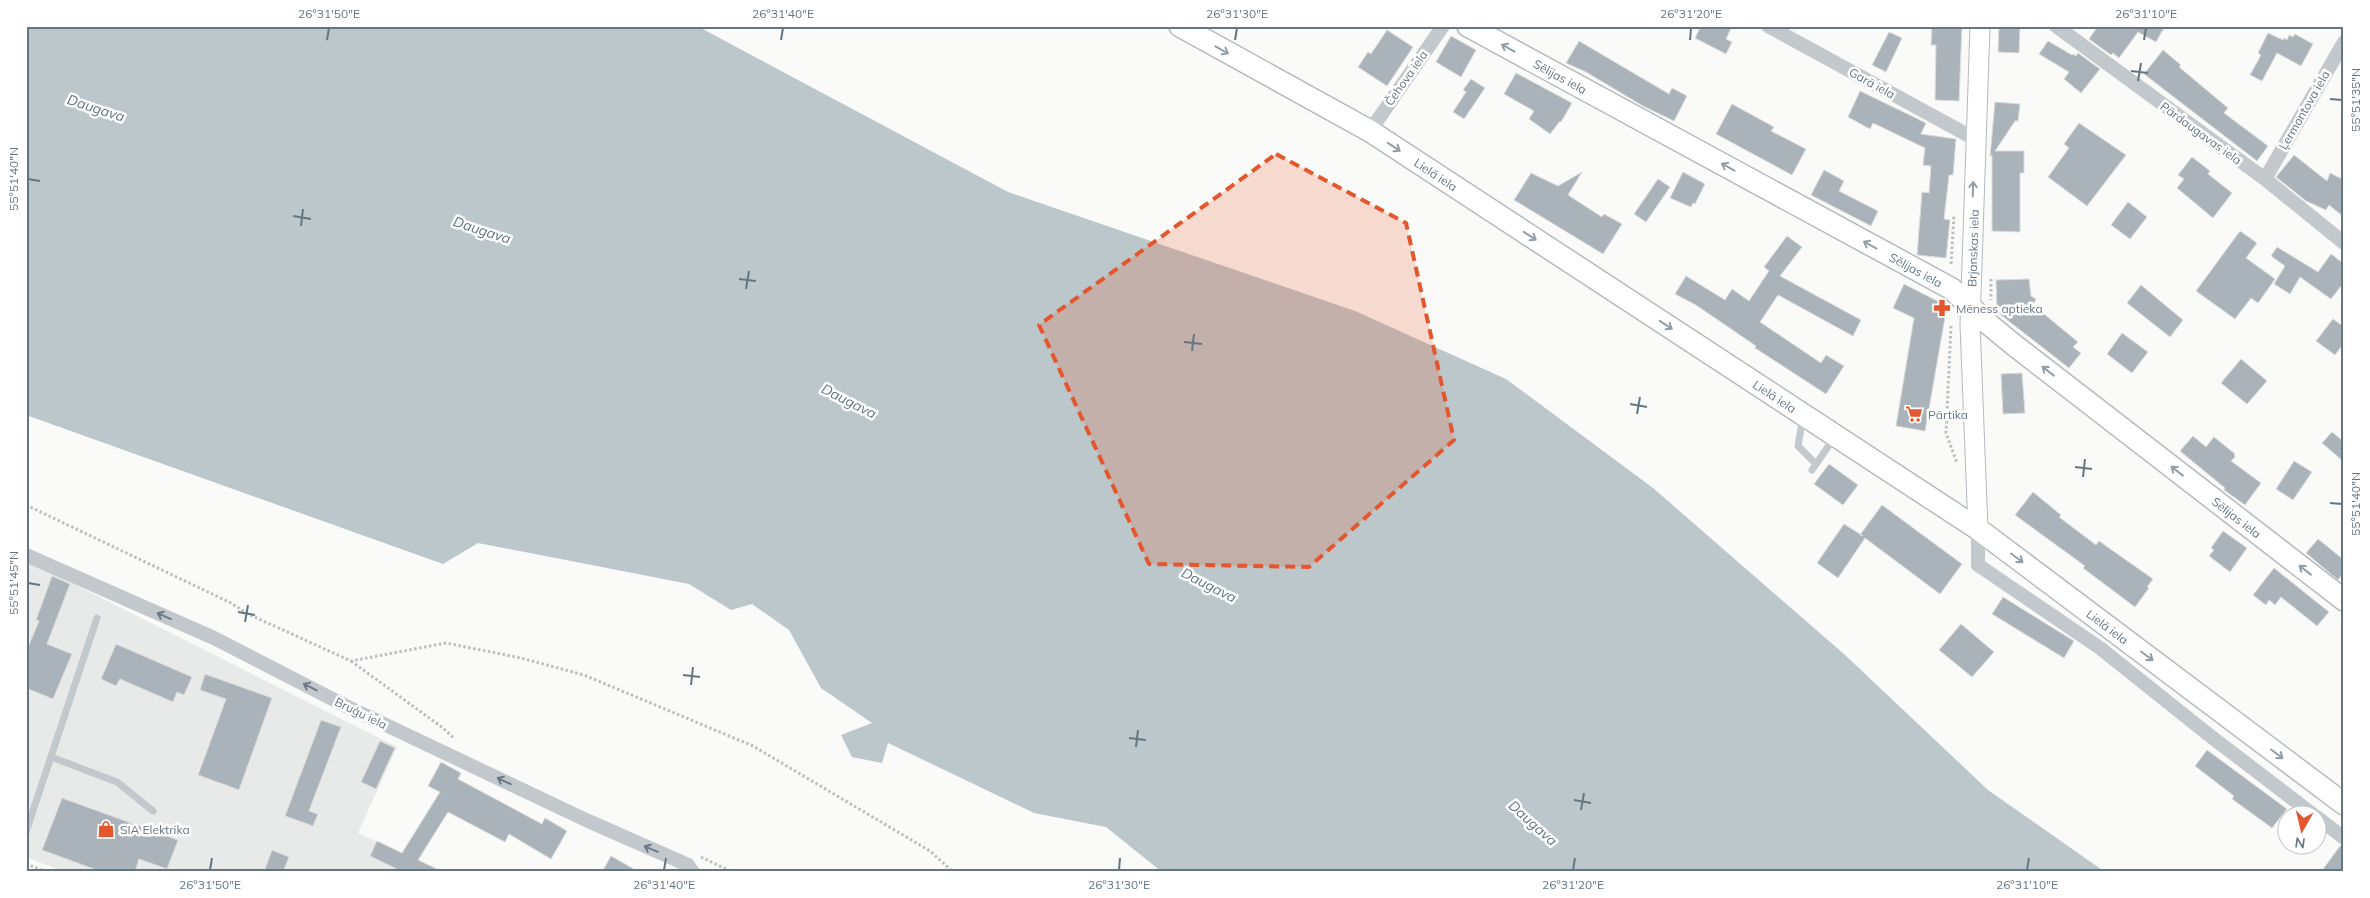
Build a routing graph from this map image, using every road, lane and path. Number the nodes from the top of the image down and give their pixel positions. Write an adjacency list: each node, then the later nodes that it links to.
1 (1180, 26): 8 (main road, Lielā iela, one-way to 8)
2 (1443, 26): 8 (street, Čehova iela)
3 (1468, 26): 12 (main road, Sēlijas iela, one-way to 3)
4 (1768, 26): 9 (street, Garā iela)
5 (1980, 26): 9 (main road, Brjanskas iela)
6 (2056, 26): 10 (street, Pārdaugavas iela)
7 (2344, 42): 10 (street, Ļermontova iela)
8 (1370, 131): 13 (main road, Lielā iela, one-way to 13)
9 (1975, 139): 12 (main road, Brjanskas iela, one-way to 9)
10 (2265, 179): 11 (street, Pārdaugavas iela)
11 (2344, 243)
12 (1970, 308): 16 (main road, Brjanskas iela); 18 (main road, Sēlijas iela, one-way to 12)
13 (1804, 415): 14 (main road, Lielā iela); 14 (lane)
14 (1836, 436): 16 (main road, Lielā iela)
15 (26, 505): 20 (path)
16 (1978, 529): 23 (main road, Lielā iela, one-way to 23); 24 (street)
17 (26, 555): 32 (street, Bruģu iela, one-way to 17)
18 (2344, 600)
19 (98, 618): 22 (lane)
20 (351, 661): 21 (path); 34 (path)
21 (461, 745)
22 (51, 756): 25 (lane); 27 (lane)
23 (2344, 804)
24 (2302, 806)
25 (153, 811)
26 (2328, 826): 28 (street)
27 (26, 832)
28 (2344, 838)
29 (711, 861): 33 (path)
30 (26, 864): 31 (path)
31 (47, 872)
32 (693, 872)
33 (732, 872)
34 (953, 872)

